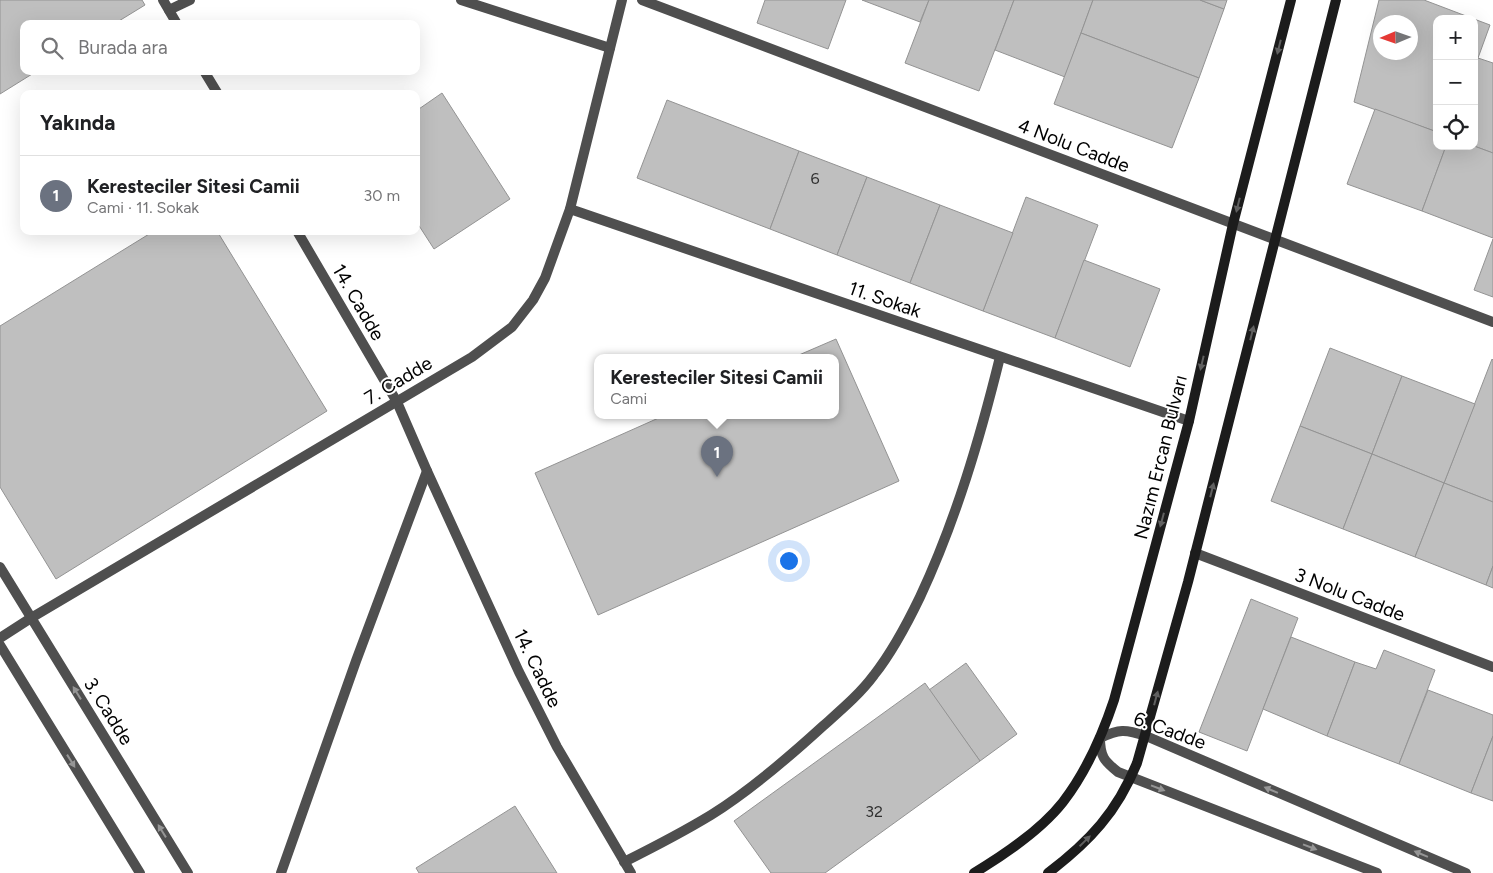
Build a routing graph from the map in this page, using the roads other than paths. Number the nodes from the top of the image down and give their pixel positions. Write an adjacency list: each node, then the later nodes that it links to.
1 (163, 0): 8 (street)
2 (190, 0): 8 (street)
3 (460, 0): 10 (street)
4 (622, 0): 10 (street, 7. Cadde)
5 (642, 0): 14 (street, 4 Nolu Cadde)
6 (1291, 0): 14 (main road, Nazım Ercan Bulvarı, one-way to 14)
7 (1336, 0): 16 (main road)
8 (169, 10): 9 (street)
9 (175, 20)
10 (610, 48): 13 (street, 7. Cadde)
11 (206, 75): 12 (street)
12 (216, 90)
13 (570, 209): 18 (street, 11. Sokak); 19 (street, 7. Cadde)
14 (1233, 224): 16 (street, 4 Nolu Cadde); 20 (main road, Nazım Ercan Bulvarı, one-way to 20)
15 (300, 235): 19 (street, 14. Cadde)
16 (1276, 240): 17 (street, 4 Nolu Cadde); 22 (main road, one-way to 16)
17 (1493, 322)
18 (1000, 356): 20 (street, 11. Sokak); 31 (street)
19 (396, 402): 21 (street, 14. Cadde); 24 (street, 7. Cadde)
20 (1189, 421): 29 (main road, Nazım Ercan Bulvarı, one-way to 29)
21 (427, 471): 31 (street, 14. Cadde); 34 (street)
22 (1195, 553): 27 (street, 3 Nolu Cadde); 28 (main road, one-way to 22)
23 (0, 567): 24 (street, 3. Cadde)
24 (31, 618): 25 (street, 7. Cadde); 33 (street, 3. Cadde, one-way to 24)
25 (0, 638)
26 (0, 645): 32 (street, one-way to 32)
27 (1493, 667)
28 (1146, 736): 29 (street, 6. Cadde); 30 (main road); 39 (street, 6. Cadde, one-way to 28)
29 (1100, 738): 30 (street); 36 (main road, Nazım Ercan Bulvarı)
30 (1131, 777): 37 (main road, one-way to 30); 38 (street, one-way to 38)
31 (624, 862): 35 (street, 14. Cadde)
32 (140, 873)
33 (188, 873)
34 (281, 873)
35 (631, 873)
36 (974, 873)
37 (1048, 873)
38 (1377, 873)
39 (1466, 873)

